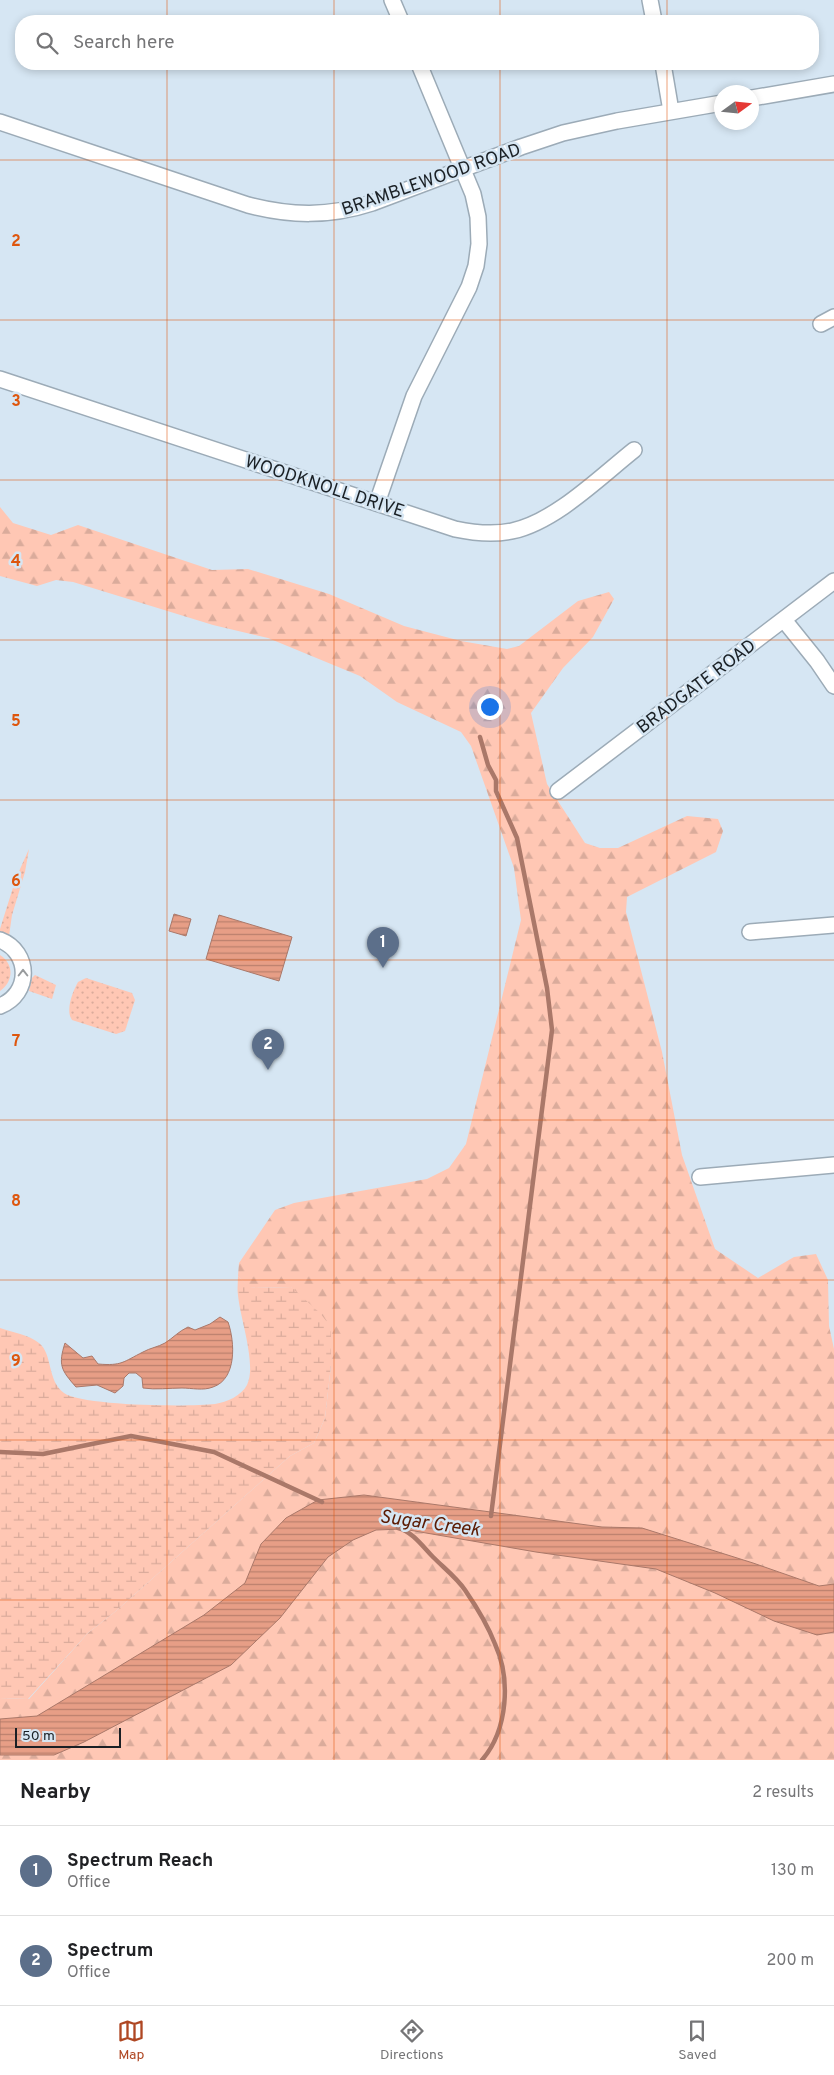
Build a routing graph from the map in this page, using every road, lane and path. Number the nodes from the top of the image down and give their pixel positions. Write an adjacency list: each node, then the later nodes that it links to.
1 (392, 0): 3 (street)
2 (650, 0): 4 (street)
3 (398, 15)
4 (653, 15)
5 (422, 70): 12 (street)
6 (664, 70): 10 (street)
7 (834, 84): 8 (street)
8 (759, 97)
9 (714, 104): 10 (street, BRAMBLEWOOD ROAD)
10 (671, 111): 12 (street, BRAMBLEWOOD ROAD)
11 (0, 122): 12 (street, BRAMBLEWOOD ROAD)
12 (463, 169): 15 (street)
13 (0, 378): 15 (street, WOODKNOLL DRIVE)
14 (634, 450): 15 (street, WOODKNOLL DRIVE)
15 (377, 503)
16 (834, 581): 17 (street, BRADGATE ROAD)
17 (784, 620): 18 (street); 19 (street, BRADGATE ROAD)
18 (834, 686)
19 (558, 791)
20 (834, 925): 21 (street)
21 (750, 932)
22 (0, 940): 23 (street, one-way to 22)
23 (0, 1006)
24 (834, 1165): 25 (street)
25 (700, 1177)

